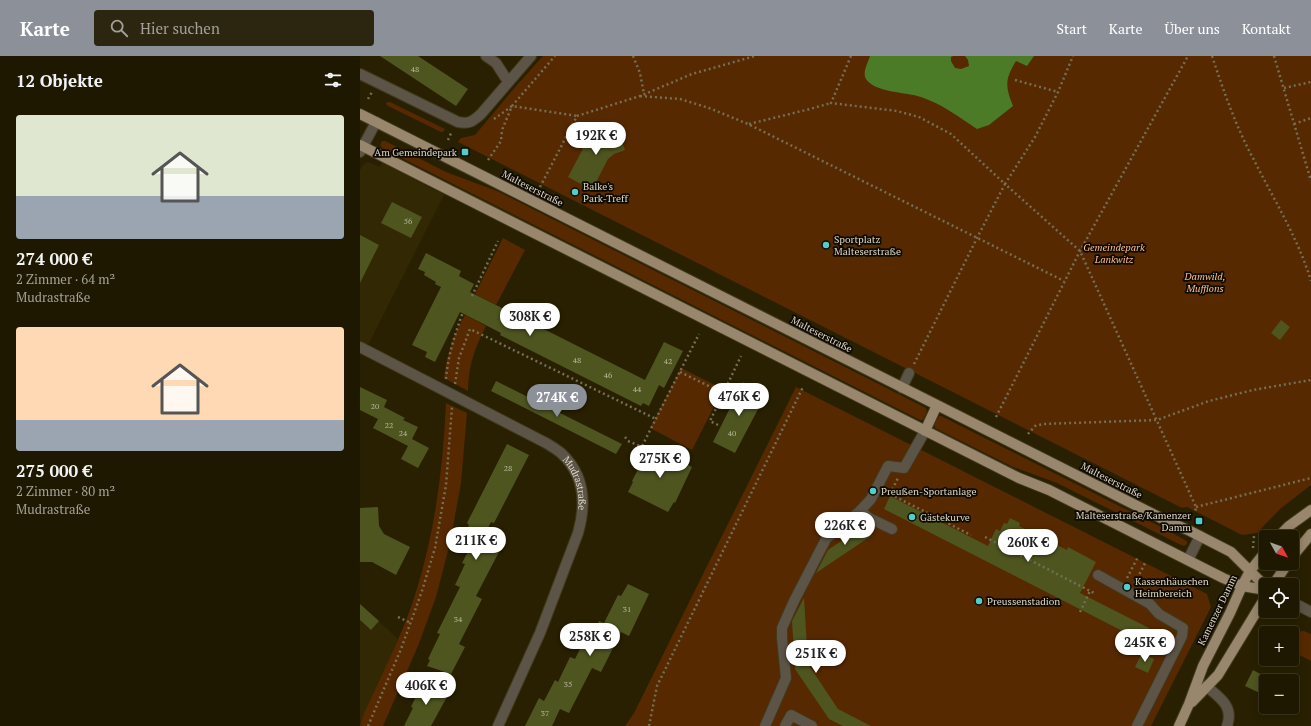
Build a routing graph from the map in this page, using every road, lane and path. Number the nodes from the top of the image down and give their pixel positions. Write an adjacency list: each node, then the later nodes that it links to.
1 (486, 56): 15 (street)
2 (531, 56): 15 (street)
3 (554, 56): 22 (path)
4 (633, 56): 12 (path)
5 (636, 56): 12 (path)
6 (754, 56): 19 (path)
7 (851, 56): 21 (path)
8 (1073, 56): 18 (path)
9 (1188, 56): 39 (path)
10 (1212, 56): 41 (path)
11 (1274, 56): 17 (path)
12 (635, 61): 19 (path)
13 (360, 74): 15 (street)
14 (1015, 80): 18 (path)
15 (509, 81)
16 (1311, 82): 17 (path)
17 (1284, 88): 29 (path)
18 (1058, 92): 35 (path)
19 (644, 94): 20 (path)
20 (640, 96): 24 (path); 28 (path)
21 (831, 103): 28 (path); 35 (path)
22 (512, 106): 24 (path); 26 (path); 33 (path)
23 (360, 114): 27 (main road, Malteserstraße)
24 (577, 116): 36 (path)
25 (1311, 118): 29 (path)
26 (492, 121)
27 (376, 122): 32 (street); 53 (main road, Malteserstraße)
28 (748, 124): 37 (path)
29 (1294, 124): 34 (path)
30 (454, 128): 31 (path)
31 (448, 140)
32 (361, 148): 61 (main road, Malteserstraße)
33 (488, 160)
34 (1311, 181)
35 (1005, 184): 37 (path); 39 (path)
36 (540, 187)
37 (977, 238): 40 (path); 48 (path)
38 (498, 241): 42 (path)
39 (1080, 251): 40 (path); 59 (path)
40 (1064, 281): 57 (path)
41 (1311, 281)
42 (472, 296)
43 (463, 312): 50 (path)
44 (699, 334): 47 (path)
45 (360, 347): 100 (street, Mudrastraße)
46 (741, 356): 54 (path)
47 (680, 372): 54 (path); 58 (path)
48 (909, 373): 53 (street)
49 (1311, 380): 59 (path)
50 (446, 381)
51 (454, 386): 58 (path)
52 (803, 387): 101 (path)
53 (902, 388): 56 (main road, Malteserstraße)
54 (723, 394): 60 (path)
55 (453, 404): 96 (path)
56 (937, 406): 61 (main road); 76 (main road, Malteserstraße)
57 (996, 417)
58 (656, 419): 64 (path)
59 (1157, 420): 62 (path); 68 (path)
60 (718, 425)
61 (924, 431): 66 (street); 80 (main road, Malteserstraße)
62 (1028, 434)
63 (625, 437): 64 (path)
64 (642, 447): 65 (path)
65 (633, 457)
66 (904, 468): 70 (street); 75 (path)
67 (1311, 478): 68 (path)
68 (1196, 507): 71 (path)
69 (1311, 510): 73 (main road)
70 (860, 511): 72 (street); 102 (street)
71 (1195, 513)
72 (892, 529)
73 (1285, 530)
74 (1311, 534): 78 (main road)
75 (971, 535)
76 (1200, 536): 80 (street); 83 (main road, Malteserstraße)
77 (985, 537): 89 (path)
78 (1299, 549)
79 (1138, 557): 88 (path)
80 (1188, 560): 86 (main road, Malteserstraße)
81 (1259, 560): 83 (main road, Kamenzer Damm)
82 (1146, 561): 88 (path)
83 (1250, 571): 85 (main road, Malteserstraße); 86 (main road, Kamenzer Damm)
84 (1098, 575): 88 (street)
85 (1259, 581)
86 (1242, 586): 87 (main road, Malteserstraße); 98 (main road, Kamenzer Damm)
87 (1259, 587)
88 (1126, 590): 105 (street)
89 (1090, 591): 90 (path); 93 (path)
90 (1096, 594)
91 (1299, 606): 94 (street)
92 (1259, 608): 97 (main road, Kamenzer Damm)
93 (1080, 612)
94 (1311, 612)
95 (398, 617): 96 (path)
96 (411, 623): 99 (path)
97 (1206, 686): 98 (main road, Kamenzer Damm); 107 (street)
98 (1190, 704): 106 (main road, Kamenzer Damm)
99 (368, 726)
100 (498, 726)
101 (649, 726)
102 (765, 726)
103 (785, 726): 104 (street)
104 (812, 726)
105 (1137, 726)
106 (1178, 726)
107 (1228, 726)

